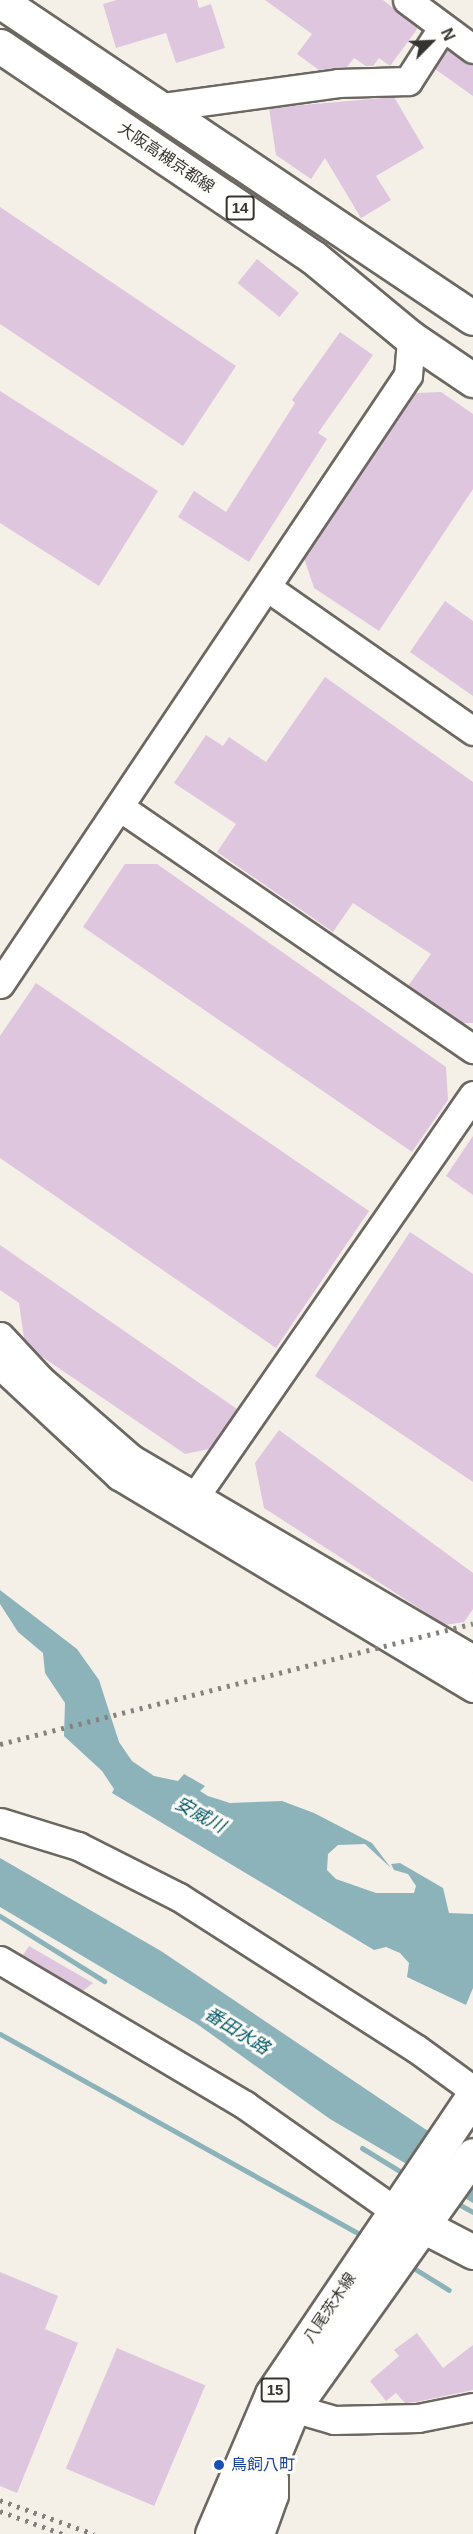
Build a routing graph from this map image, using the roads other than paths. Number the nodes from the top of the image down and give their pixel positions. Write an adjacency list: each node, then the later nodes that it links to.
1 (407, 0): 3 (street)
2 (0, 1): 6 (main road, 14)
3 (442, 28): 5 (street); 6 (street)
4 (0, 46): 8 (main road, 大阪高槻京都線 / 14)
5 (473, 49)
6 (156, 108): 7 (main road, 14)
7 (473, 318)
8 (411, 338): 9 (main road, 大阪高槻京都線 / 14); 10 (street)
9 (473, 380)
10 (268, 588): 11 (street); 12 (street)
11 (473, 731)
12 (121, 808): 13 (street); 14 (street)
13 (0, 984)
14 (473, 1048)
15 (473, 1095): 18 (street)
16 (0, 1336): 18 (street)
17 (0, 1365): 18 (street)
18 (188, 1506): 19 (street); 20 (street)
19 (473, 1659)
20 (473, 1688)
21 (0, 1821): 23 (street)
22 (0, 1960): 25 (street)
23 (469, 2100): 25 (main road, 八尾茨木線 / 15)
24 (473, 2155): 25 (main road, 八尾茨木線 / 15)
25 (408, 2219): 26 (main road); 27 (main road, 八尾茨木線 / 15)
26 (473, 2252)
27 (283, 2401): 28 (street); 29 (main road, 八尾茨木線 / 15); 30 (main road, 八尾茨木線 / 15)
28 (473, 2407)
29 (273, 2453): 31 (main road, 八尾茨木線 / 15); 32 (street)
30 (212, 2534)
31 (241, 2534)
32 (260, 2534)

